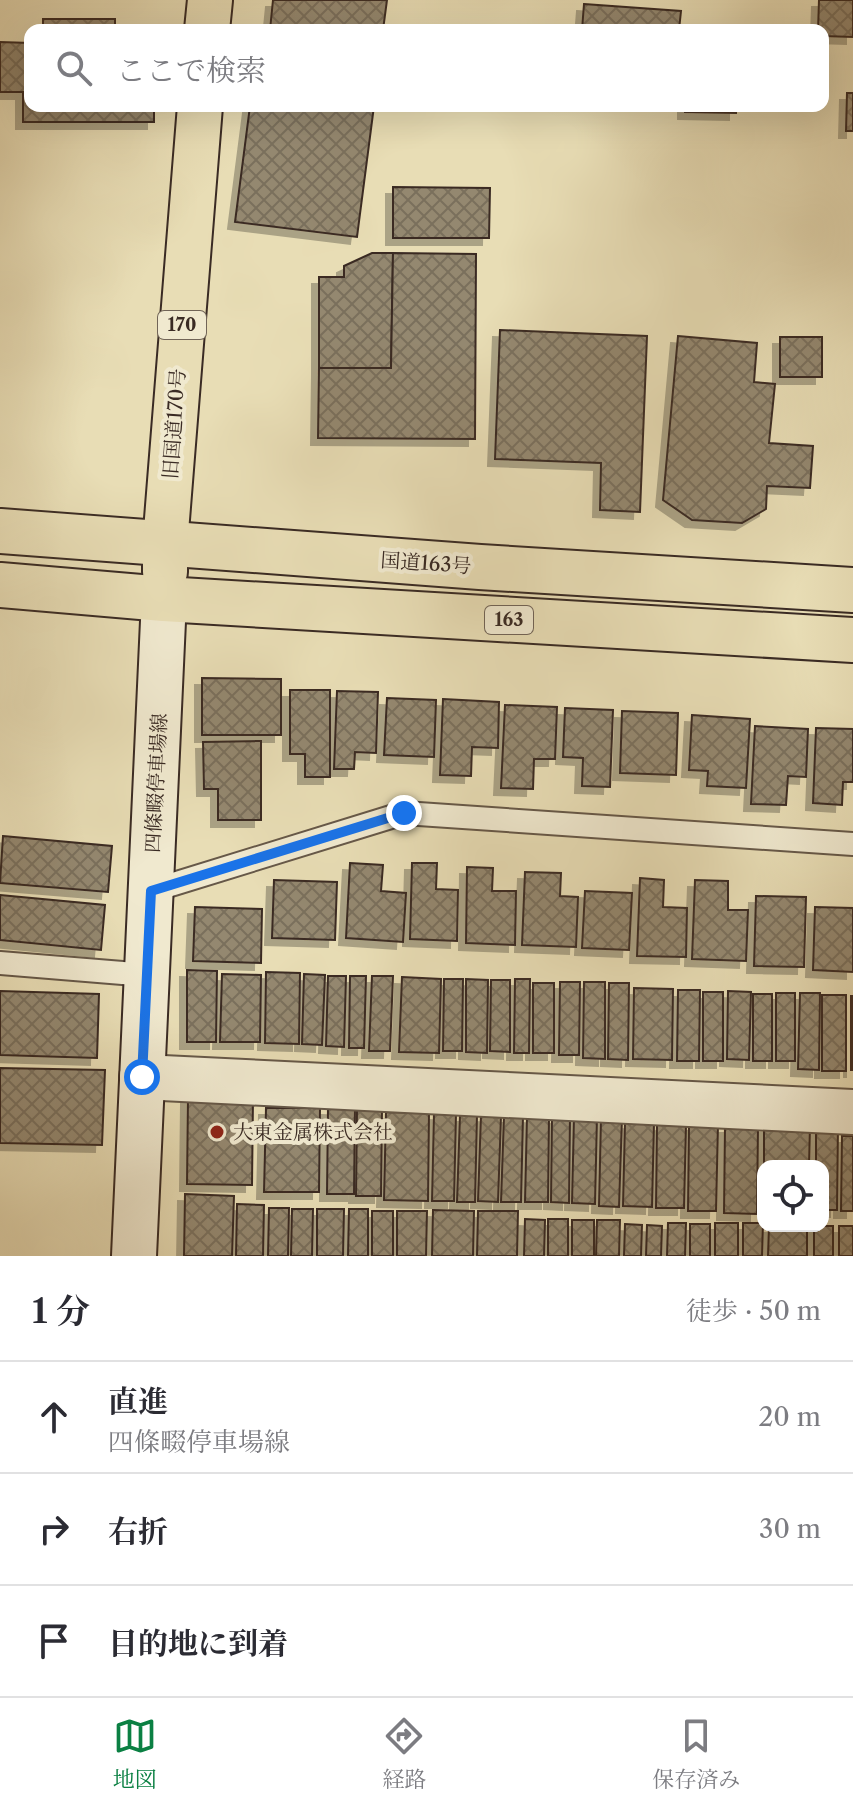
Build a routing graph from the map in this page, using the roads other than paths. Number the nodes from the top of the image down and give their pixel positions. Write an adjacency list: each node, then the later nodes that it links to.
1 (210, 0): 2 (highway)
2 (208, 24)
3 (200, 112): 5 (highway, 旧国道170号 / 170)
4 (0, 531): 5 (highway, 国道163号)
5 (165, 544): 7 (highway, 国道163号); 8 (highway, 旧国道170号 / 170)
6 (0, 585): 8 (highway, 163)
7 (853, 590)
8 (164, 599): 9 (highway, 163); 11 (street, 四條畷停車場線)
9 (853, 640)
10 (853, 844): 11 (lane)
11 (151, 891): 13 (street, 四條畷停車場線)
12 (0, 963): 13 (lane)
13 (147, 975): 14 (street, 四條畷停車場線)
14 (142, 1077): 15 (street); 16 (street, 四條畷停車場線)
15 (853, 1112)
16 (134, 1256)

